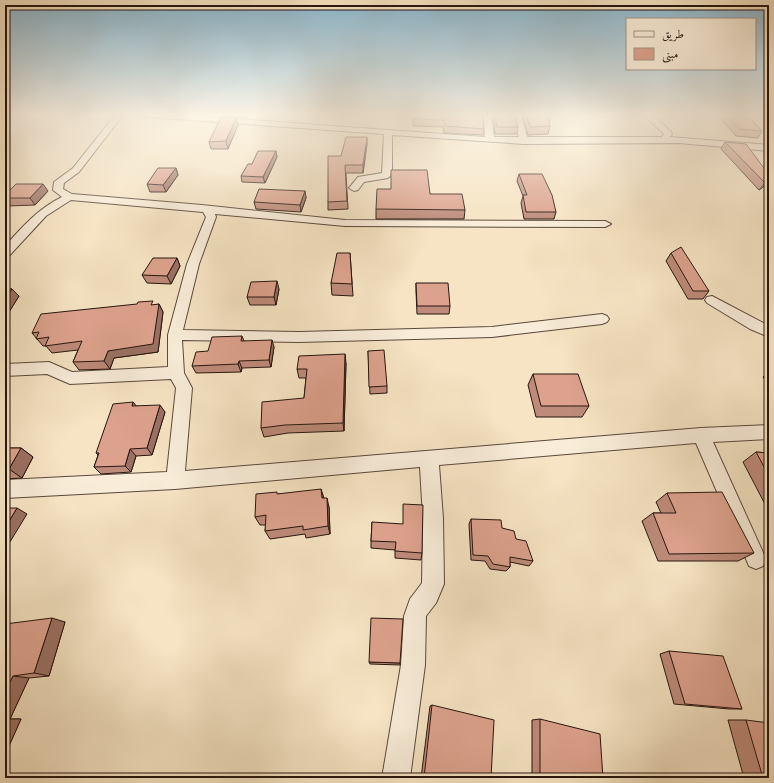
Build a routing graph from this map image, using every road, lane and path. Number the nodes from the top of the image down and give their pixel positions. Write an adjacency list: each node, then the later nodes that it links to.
1 (90, 152): 4 (street)
2 (388, 152): 3 (street)
3 (354, 188)
4 (69, 197): 5 (street); 7 (street)
5 (208, 210): 6 (street); 11 (street)
6 (605, 224)
7 (5, 253)
8 (712, 300): 10 (street)
9 (602, 319): 11 (street)
10 (769, 332)
11 (175, 335): 13 (street)
12 (5, 370): 13 (street)
13 (176, 373): 17 (street)
14 (769, 432): 15 (street)
15 (701, 435): 16 (street); 19 (street)
16 (430, 458): 17 (street); 20 (street)
17 (175, 480): 18 (street)
18 (5, 489)
19 (756, 559)
20 (396, 778)

